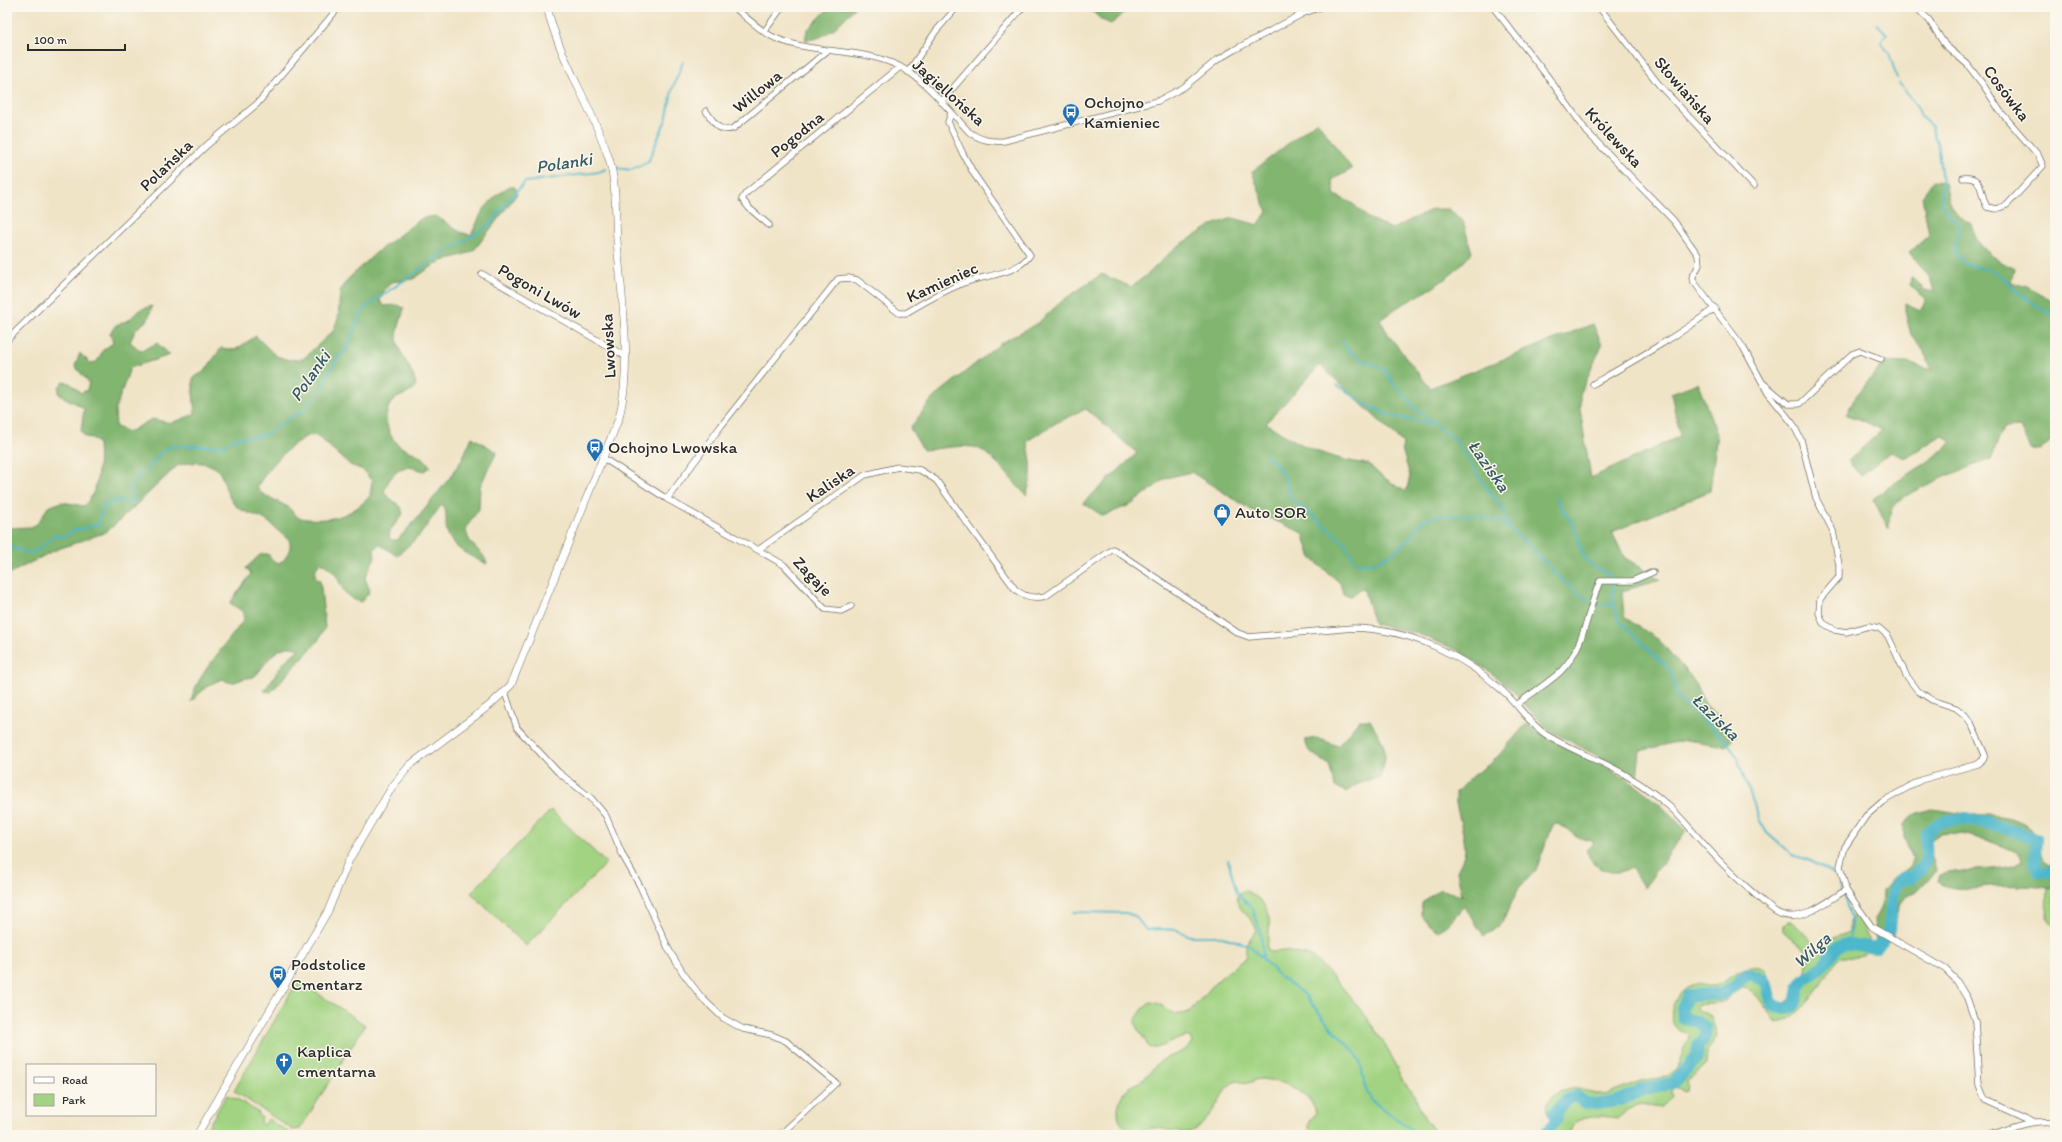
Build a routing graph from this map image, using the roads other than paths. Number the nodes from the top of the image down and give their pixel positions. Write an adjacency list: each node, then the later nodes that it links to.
1 (339, 7): 23 (street, Polańska)
2 (547, 7): 24 (street, Lwowska)
3 (734, 7): 11 (street, Jagiellońska)
4 (782, 7): 11 (street)
5 (957, 7): 14 (street)
6 (1024, 7): 15 (street)
7 (1321, 7): 17 (street, Jagiellońska)
8 (1493, 7): 22 (street, Królewska)
9 (1599, 7): 19 (street, Słowiańska)
10 (1916, 7): 18 (street, Cosówka)
11 (764, 32): 12 (street, Jagiellońska)
12 (827, 52): 13 (street, Jagiellońska); 16 (street, Willowa)
13 (900, 67): 14 (street, Jagiellońska); 20 (street, Pogodna)
14 (908, 72): 15 (street, Jagiellońska)
15 (941, 102): 17 (street, Jagiellońska)
16 (706, 111)
17 (951, 113): 29 (street, Kamieniec)
18 (1963, 178)
19 (1754, 186)
20 (770, 225)
21 (482, 274): 24 (street, Pogoni Lwów)
22 (1714, 308): 26 (street); 27 (street)
23 (7, 340)
24 (625, 356): 28 (street, Lwowska)
25 (1881, 359): 26 (street)
26 (1761, 382): 35 (street)
27 (1593, 384)
28 (603, 458): 29 (street); 33 (street, Lwowska)
29 (667, 499): 30 (street)
30 (758, 550): 32 (street, Zagaje); 34 (street, Kaliska)
31 (1653, 572): 34 (street)
32 (851, 606)
33 (505, 692): 38 (street, Lwowska); 39 (street)
34 (1518, 704): 35 (street)
35 (1846, 890): 36 (street)
36 (2031, 1122): 37 (street); 40 (street)
37 (2055, 1122)
38 (197, 1135)
39 (780, 1135)
40 (1990, 1135)

